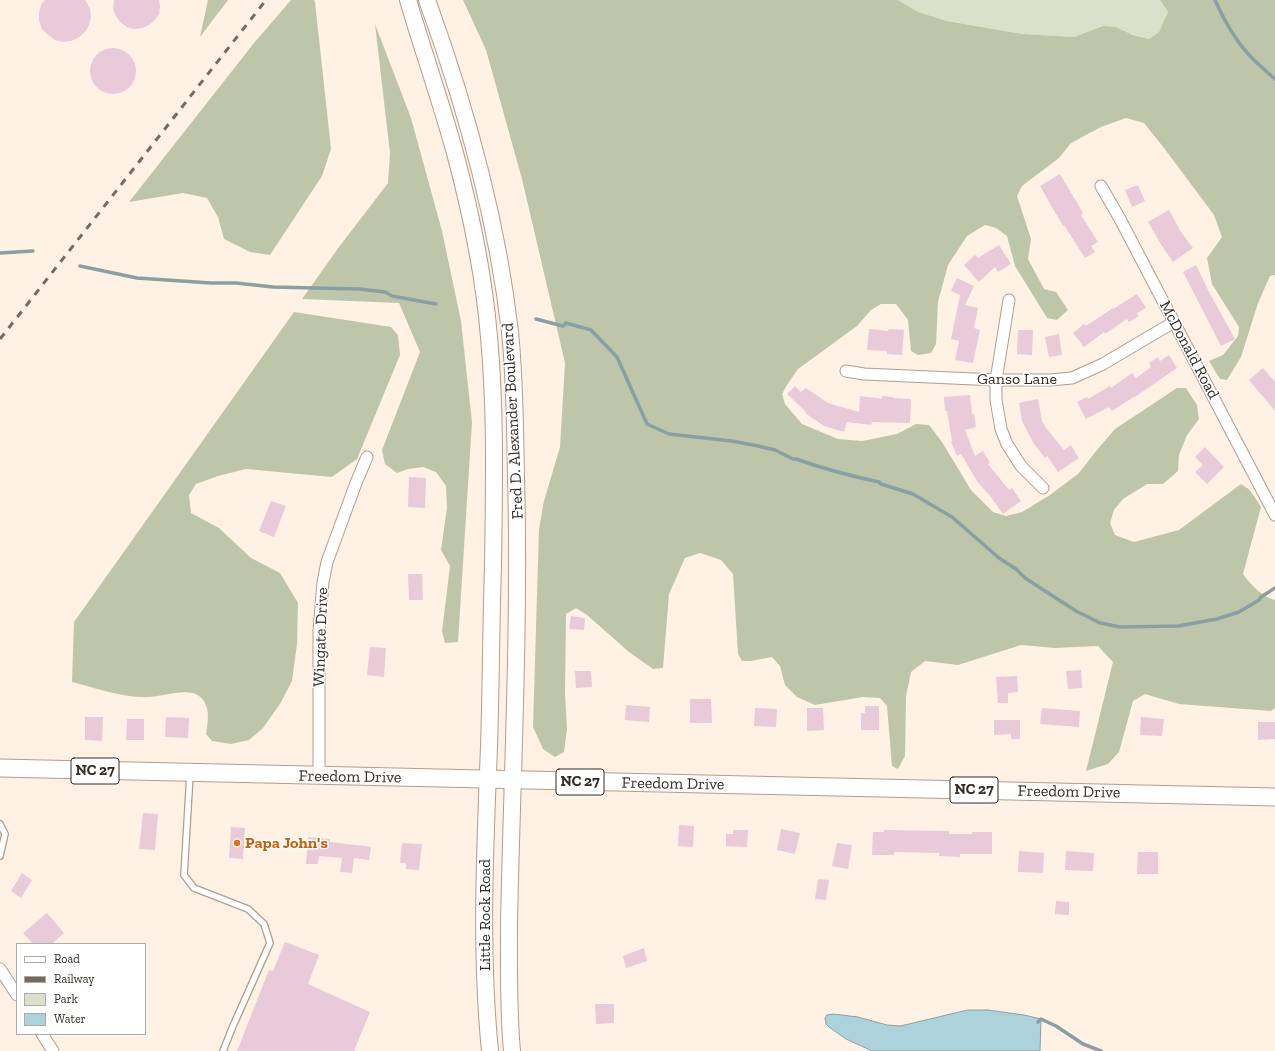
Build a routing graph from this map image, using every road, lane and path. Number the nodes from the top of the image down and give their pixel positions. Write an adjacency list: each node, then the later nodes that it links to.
1 (408, 0): 14 (main road, Fred D. Alexander Boulevard)
2 (427, 0): 15 (main road, Fred D. Alexander Boulevard)
3 (1101, 186): 5 (street, McDonald Road)
4 (1009, 300): 7 (street)
5 (1174, 322): 7 (street, Ganso Lane); 10 (street, McDonald Road)
6 (846, 371): 7 (street, Ganso Lane)
7 (996, 380): 9 (street)
8 (366, 457): 13 (street, Wingate Drive)
9 (1043, 488)
10 (1274, 510)
11 (0, 768): 12 (main road, Freedom Drive / NC 27)
12 (190, 773): 13 (main road, Freedom Drive / NC 27); 23 (lane)
13 (319, 776): 14 (main road, Freedom Drive / NC 27)
14 (487, 780): 15 (main road, Freedom Drive / NC 27); 24 (main road, Little Rock Road)
15 (512, 780): 16 (main road, Freedom Drive / NC 27); 25 (main road, Little Rock Road)
16 (1275, 796)
17 (0, 824): 18 (lane)
18 (0, 856)
19 (0, 969): 20 (street)
20 (16, 993)
21 (43, 1035): 22 (street)
22 (53, 1051)
23 (223, 1051)
24 (490, 1051)
25 (512, 1051)

